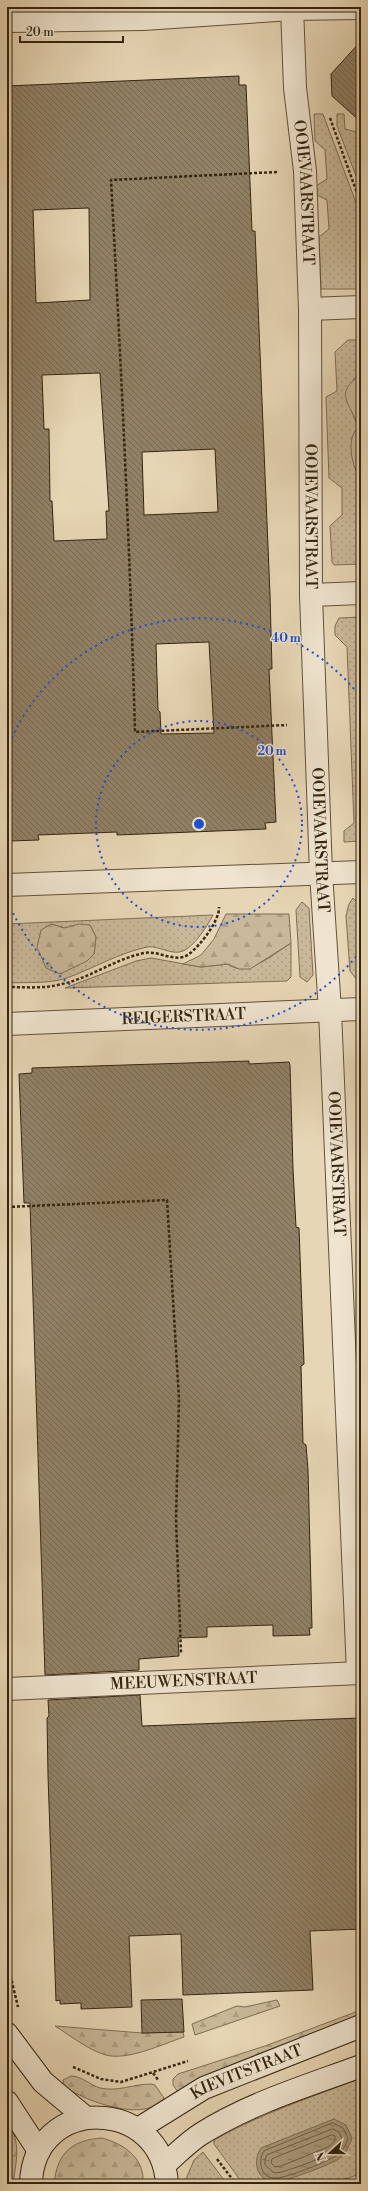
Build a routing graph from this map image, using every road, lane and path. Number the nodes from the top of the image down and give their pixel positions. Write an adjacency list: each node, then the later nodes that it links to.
1 (292, 8): 2 (street); 3 (street); 5 (street, OOIEVAARSTRAAT)
2 (361, 8)
3 (7, 21)
4 (327, 112): 6 (path)
5 (305, 171): 8 (street, OOIEVAARSTRAAT); 11 (path)
6 (361, 204)
7 (361, 307): 8 (street)
8 (310, 309): 10 (street, OOIEVAARSTRAAT)
9 (361, 593): 10 (street)
10 (311, 595): 11 (street, OOIEVAARSTRAAT)
11 (316, 724): 13 (street, OOIEVAARSTRAAT)
12 (361, 872): 13 (street)
13 (320, 873): 14 (street); 18 (street, OOIEVAARSTRAAT)
14 (218, 877): 15 (street); 16 (path)
15 (7, 885)
16 (7, 987)
17 (361, 1009): 18 (street, REIGERSTRAAT)
18 (330, 1011): 19 (street, REIGERSTRAAT); 21 (street, OOIEVAARSTRAAT)
19 (7, 1024)
20 (7, 1206): 23 (path)
21 (353, 1341): 22 (street, OOIEVAARSTRAAT)
22 (359, 1673): 23 (street, MEEUWENSTRAAT)
23 (182, 1681): 24 (street, MEEUWENSTRAAT)
24 (7, 1689)
25 (361, 2026): 32 (street, KIEVITSTRAAT)
26 (7, 2034): 31 (street)
27 (189, 2061): 29 (path)
28 (361, 2066): 34 (street)
29 (72, 2067)
30 (7, 2102): 33 (street)
31 (86, 2118): 32 (street); 33 (street)
32 (138, 2129): 34 (street)
33 (39, 2151): 35 (street)
34 (166, 2174)
35 (31, 2184)

